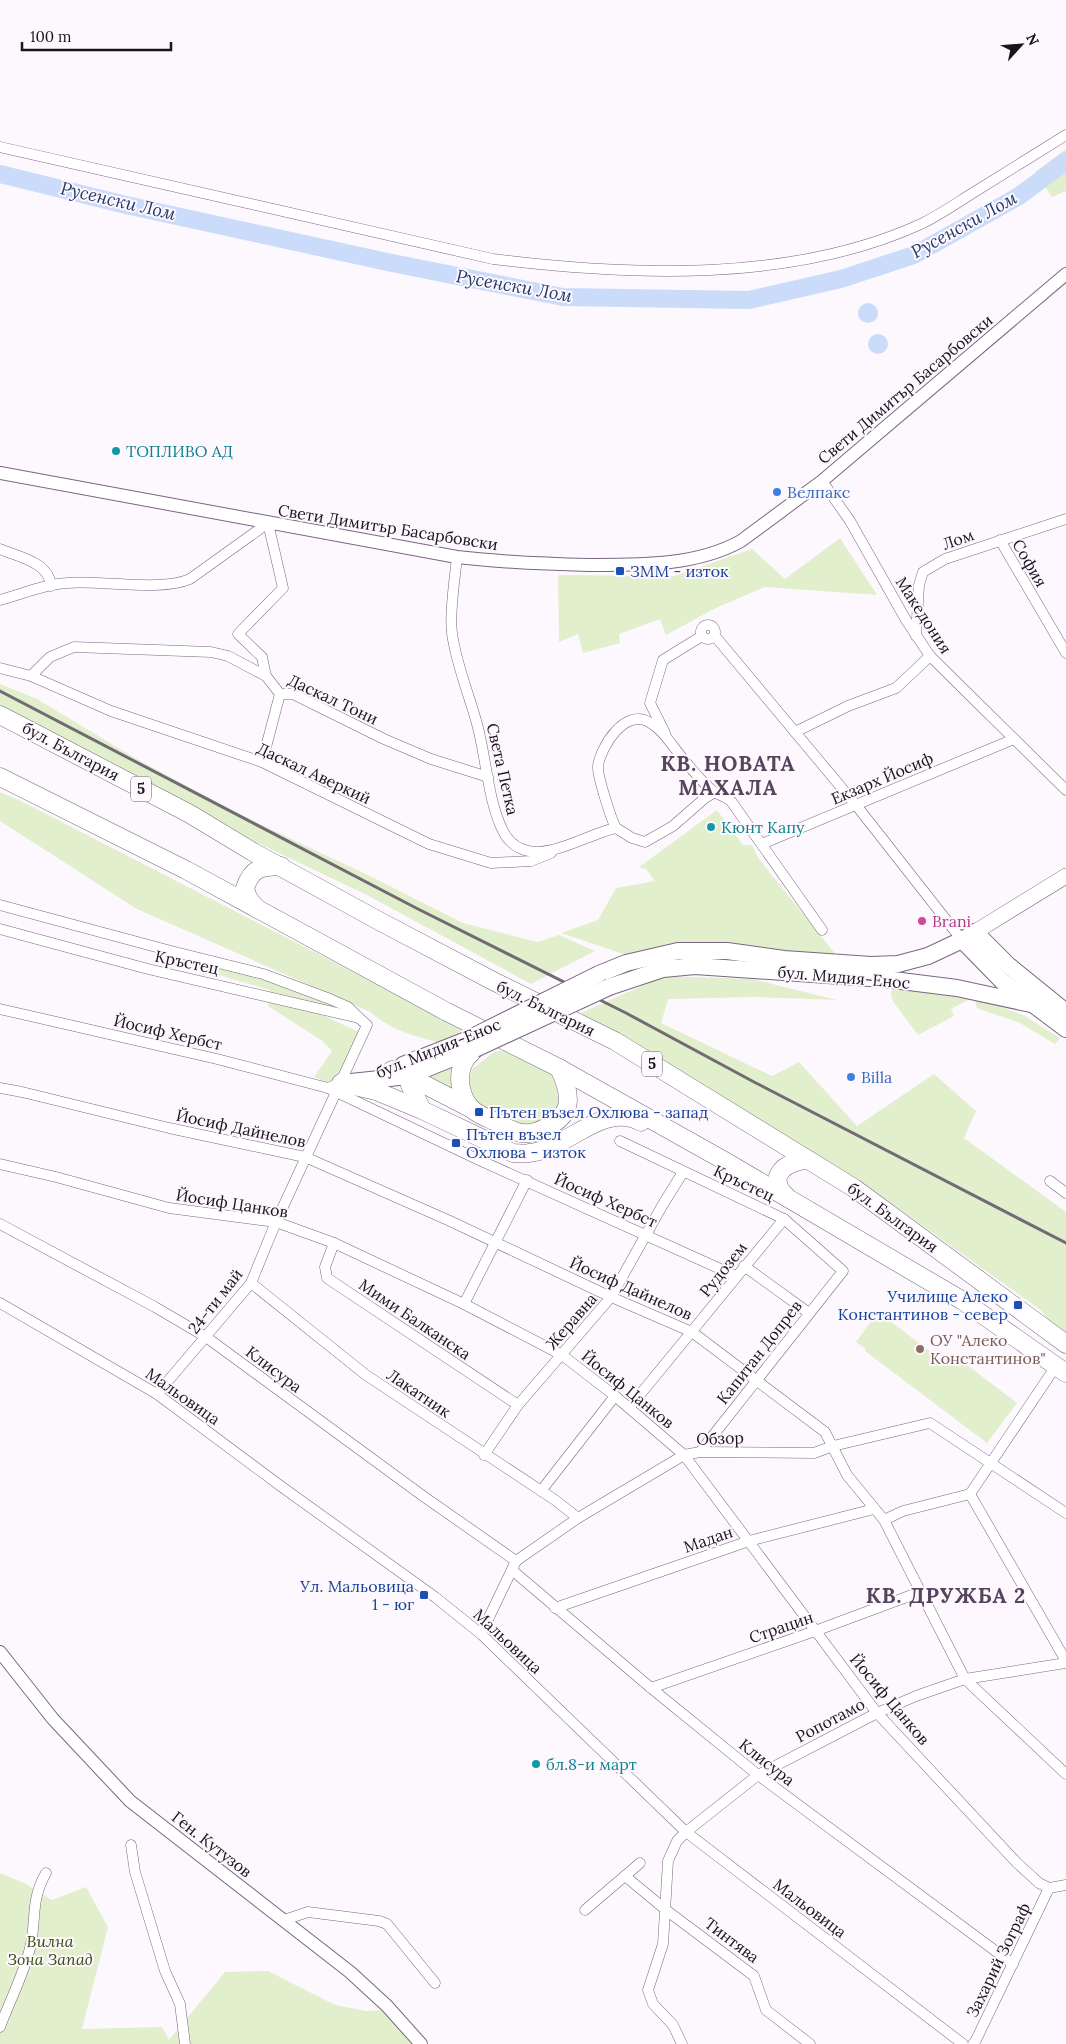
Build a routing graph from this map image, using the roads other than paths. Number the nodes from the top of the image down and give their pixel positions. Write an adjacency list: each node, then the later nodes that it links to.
1 (1066, 135): 2 (street)
2 (0, 147)
3 (1066, 274): 5 (street, Свети Димитър Басарбовски)
4 (0, 473): 7 (street, Свети Димитър Басарбовски)
5 (822, 481): 10 (street, Свети Димитър Басарбовски); 13 (street, Македония)
6 (1066, 518): 8 (street, Лом)
7 (268, 523): 10 (street, Свети Димитър Басарбовски); 11 (street); 18 (street)
8 (1000, 540): 13 (street, Лом); 14 (street, София)
9 (0, 549): 11 (street)
10 (457, 557): 26 (street, Света Петка)
11 (51, 586): 12 (street)
12 (0, 600)
13 (916, 636): 15 (street, Македония)
14 (1066, 653)
15 (930, 656): 21 (street); 23 (street, Македония)
16 (0, 668): 17 (street, Даскал Аверкий)
17 (31, 676): 18 (street, Даскал Тони); 24 (street, Даскал Аверкий)
18 (266, 676): 19 (street, Даскал Тони)
19 (280, 694): 24 (street); 26 (street, Даскал Тони)
20 (0, 715): 33 (highway, бул. България / 5)
21 (795, 732): 22 (street, бул. Мидия-Енос); 29 (street, бул. Мидия-Енос)
22 (666, 736): 28 (street); 30 (street)
23 (1014, 739): 27 (street, Македония); 29 (street, Екзарх Йосиф)
24 (262, 762): 32 (street, Даскал Аверкий)
25 (0, 777): 36 (highway, бул. България)
26 (488, 777): 32 (street, Света Петка)
27 (1066, 790)
28 (715, 792): 30 (street); 31 (street)
29 (856, 805): 31 (street, Екзарх Йосиф); 41 (street, бул. Мидия-Енос)
30 (616, 828): 32 (street, Света Петка)
31 (762, 844): 40 (street)
32 (560, 848)
33 (253, 852): 34 (highway, бул. България / 5); 36 (highway)
34 (281, 866): 38 (highway); 55 (highway, бул. България / 5)
35 (1066, 876): 41 (main road)
36 (211, 884): 38 (highway, бул. България)
37 (0, 904): 45 (street)
38 (259, 911): 48 (highway, бул. България)
39 (0, 929): 45 (street, Кръстец)
40 (822, 930)
41 (969, 936): 42 (main road, бул. Мидия-Енос); 44 (main road, бул. Мидия-Енос); 47 (main road, бул. Мидия-Енос, bridge)
42 (1031, 1004): 46 (main road, бул. Мидия-Енос); 47 (main road, бул. Мидия-Енос, bridge)
43 (0, 1008): 50 (street, Йосиф Хербст)
44 (1066, 1012)
45 (359, 1018): 50 (street, 24-ти май)
46 (1066, 1029)
47 (469, 1045): 49 (main road, бул. Мидия-Енос); 53 (highway)
48 (559, 1068): 53 (highway); 57 (highway, бул. България)
49 (405, 1069): 50 (main road, бул. Мидия-Енос); 52 (highway); 53 (highway)
50 (336, 1087): 52 (highway); 56 (street, 24-ти май); 61 (street, Йосиф Хербст)
51 (0, 1088): 56 (street, Йосиф Дайнелов)
52 (422, 1110): 57 (highway)
53 (483, 1116)
54 (620, 1141): 60 (street, Кръстец)
55 (779, 1142): 58 (highway, бул. България / 5); 62 (highway)
56 (305, 1157): 67 (street, 24-ти май); 70 (street, Йосиф Дайнелов)
57 (723, 1160): 62 (highway, бул. България)
58 (809, 1160): 65 (highway); 82 (highway, бул. България / 5)
59 (0, 1164): 67 (street, Йосиф Цанков)
60 (684, 1172): 66 (street, Кръстец); 69 (street, Жеравна)
61 (527, 1180): 69 (street, Йосиф Хербст); 70 (street)
62 (757, 1180): 65 (highway, бул. България)
63 (1050, 1181): 64 (street)
64 (1066, 1193)
65 (789, 1198): 84 (highway, бул. България)
66 (784, 1219): 72 (street, Рудозем); 73 (street, Кръстец)
67 (276, 1222): 71 (street, Йосиф Цанков); 75 (street, 24-ти май)
68 (0, 1224): 81 (street, Клисура)
69 (646, 1235): 74 (street, Йосиф Хербст); 76 (street, Жеравна)
70 (495, 1241): 76 (street, Йосиф Дайнелов); 78 (street)
71 (334, 1243): 78 (street, Йосиф Цанков); 88 (street, Мими Балканска)
72 (744, 1266): 74 (street, Рудозем); 79 (street)
73 (842, 1271): 79 (street, Капитан Допрев)
74 (736, 1276): 80 (street, Рудозем)
75 (251, 1283): 81 (street, 24-ти май); 92 (street, Лакатник)
76 (612, 1297): 80 (street, Йосиф Дайнелов); 83 (street, Жеравна)
77 (0, 1303): 86 (street, Мальовица)
78 (464, 1304): 83 (street, Йосиф Цанков)
79 (809, 1313): 85 (street, Капитан Допрев)
80 (692, 1332): 85 (street, Йосиф Дайнелов); 89 (street, Рудозем)
81 (206, 1337): 86 (street, 24-ти май); 102 (street, Клисура)
82 (1066, 1344)
83 (562, 1355): 87 (street, Йосиф Цанков); 88 (street, Жеравна)
84 (1061, 1369): 94 (street)
85 (756, 1380): 90 (street, Йосиф Дайнелов); 91 (street, Капитан Допрев)
86 (158, 1394): 106 (street, Мальовица)
87 (615, 1396): 89 (street, Йосиф Цанков); 95 (street)
88 (518, 1405): 92 (street, Жеравна)
89 (629, 1408): 93 (street, Йосиф Цанков)
90 (833, 1446): 91 (street, Обзор); 94 (street, Обзор); 97 (street, Йосиф Дайнелов)
91 (700, 1452): 93 (street, Обзор)
92 (484, 1455): 95 (street, Лакатник)
93 (684, 1455): 99 (street, Обзор); 101 (street, Йосиф Цанков)
94 (989, 1463): 96 (street); 98 (street, Обзор)
95 (541, 1491): 99 (street, Лакатник)
96 (970, 1494): 100 (street); 108 (street)
97 (874, 1509): 100 (street, Йосиф Дайнелов); 101 (street, Мадан)
98 (1066, 1513)
99 (578, 1518): 102 (street, Обзор)
100 (884, 1520): 103 (street, Йосиф Дайнелов)
101 (749, 1541): 104 (street, Мадан); 105 (street, Йосиф Цанков)
102 (514, 1566): 104 (street, Клисура); 106 (street, Обзор)
103 (920, 1592): 105 (street, Страцин); 109 (street, Йосиф Дайнелов)
104 (555, 1608): 110 (street, Клисура)
105 (815, 1631): 110 (street, Страцин); 111 (street, Йосиф Цанков)
106 (481, 1634): 114 (street, Мальовица)
107 (0, 1652): 123 (street, Ген. Кутузов)
108 (1066, 1662): 109 (street, Ропотамо)
109 (965, 1679): 111 (street, Ропотамо); 112 (street, Йосиф Дайнелов)
110 (651, 1688): 113 (street, Клисура)
111 (877, 1713): 113 (street, Ропотамо); 120 (street, Йосиф Цанков)
112 (1066, 1774)
113 (758, 1776): 114 (street, Ропотамо); 124 (street, Клисура)
114 (686, 1832): 122 (street, Ропотамо); 131 (street, Мальовица)
115 (131, 1845): 127 (street)
116 (640, 1863): 118 (street)
117 (46, 1873): 126 (street)
118 (625, 1876): 121 (street); 122 (street, Тинтява)
119 (1066, 1885): 120 (street)
120 (1049, 1888): 124 (street, Захарий Зограф)
121 (585, 1910)
122 (666, 1910): 129 (street, Ропотамо); 130 (street, Тинтява)
123 (284, 1920): 125 (street); 128 (street, Ген. Кутузов)
124 (1013, 1964): 132 (street, Захарий Зограф)
125 (435, 1983)
126 (0, 2028)
127 (185, 2044)
128 (420, 2044)
129 (682, 2044)
130 (810, 2044)
131 (963, 2044)
132 (973, 2044)

